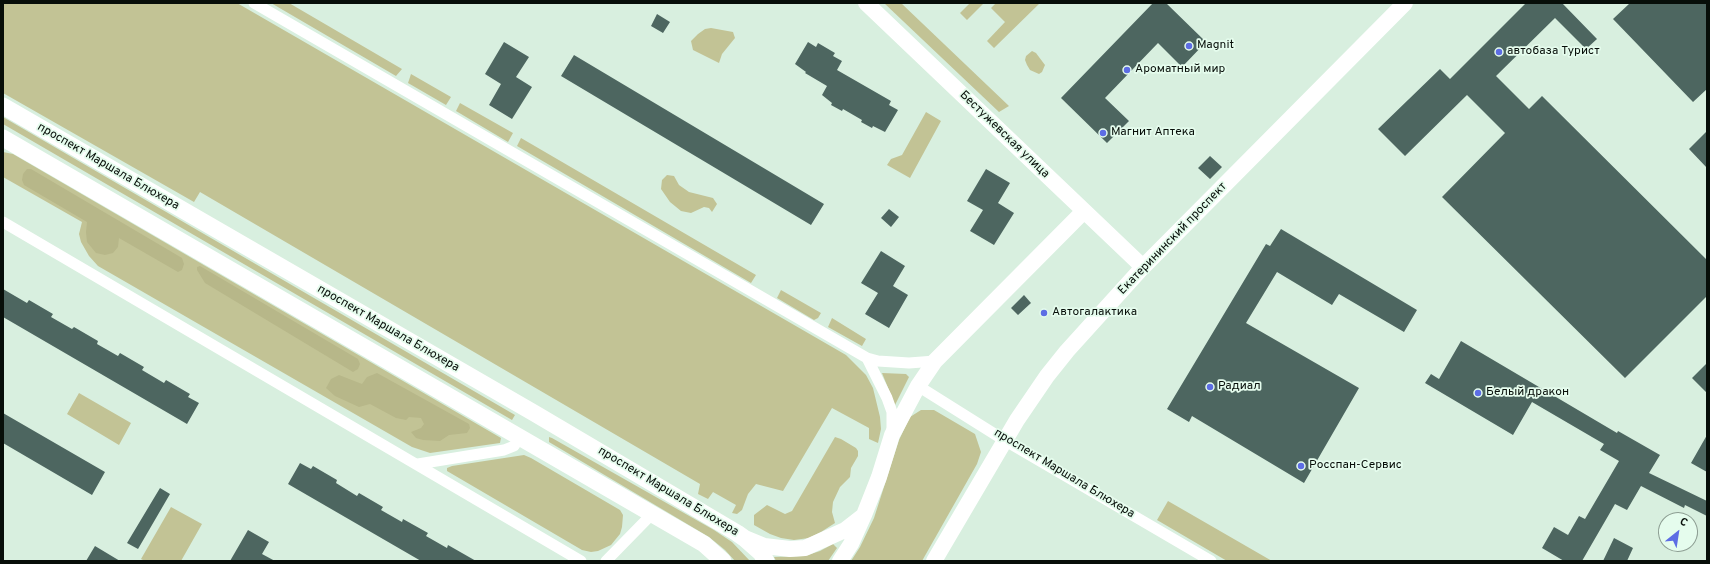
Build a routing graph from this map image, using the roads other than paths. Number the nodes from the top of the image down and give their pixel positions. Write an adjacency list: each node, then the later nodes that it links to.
1 (254, 3): 9 (street)
2 (866, 3): 6 (street, Бестужевская улица)
3 (1406, 3): 8 (street, Екатерининский проспект)
4 (3, 106): 12 (main road, проспект Маршала Блюхера)
5 (3, 138): 14 (main road)
6 (1084, 211): 8 (street, Бестужевская улица); 10 (street)
7 (3, 222): 16 (street)
8 (1143, 267): 15 (street, Екатерининский проспект)
9 (867, 358): 10 (street); 13 (street)
10 (935, 361): 11 (street)
11 (918, 386): 13 (street); 15 (street, проспект Маршала Блюхера)
12 (534, 414): 14 (main road); 19 (main road, проспект Маршала Блюхера)
13 (892, 435): 18 (street)
14 (520, 438): 16 (street); 17 (main road)
15 (1004, 440): 25 (street, Екатерининский проспект); 26 (street, проспект Маршала Блюхера)
16 (418, 464): 20 (street)
17 (652, 514): 21 (street); 22 (main road)
18 (864, 515): 19 (street); 24 (street)
19 (744, 538): 23 (main road, проспект Маршала Блюхера)
20 (581, 561)
21 (606, 561)
22 (724, 561)
23 (766, 561)
24 (840, 561)
25 (934, 561)
26 (1211, 561)

